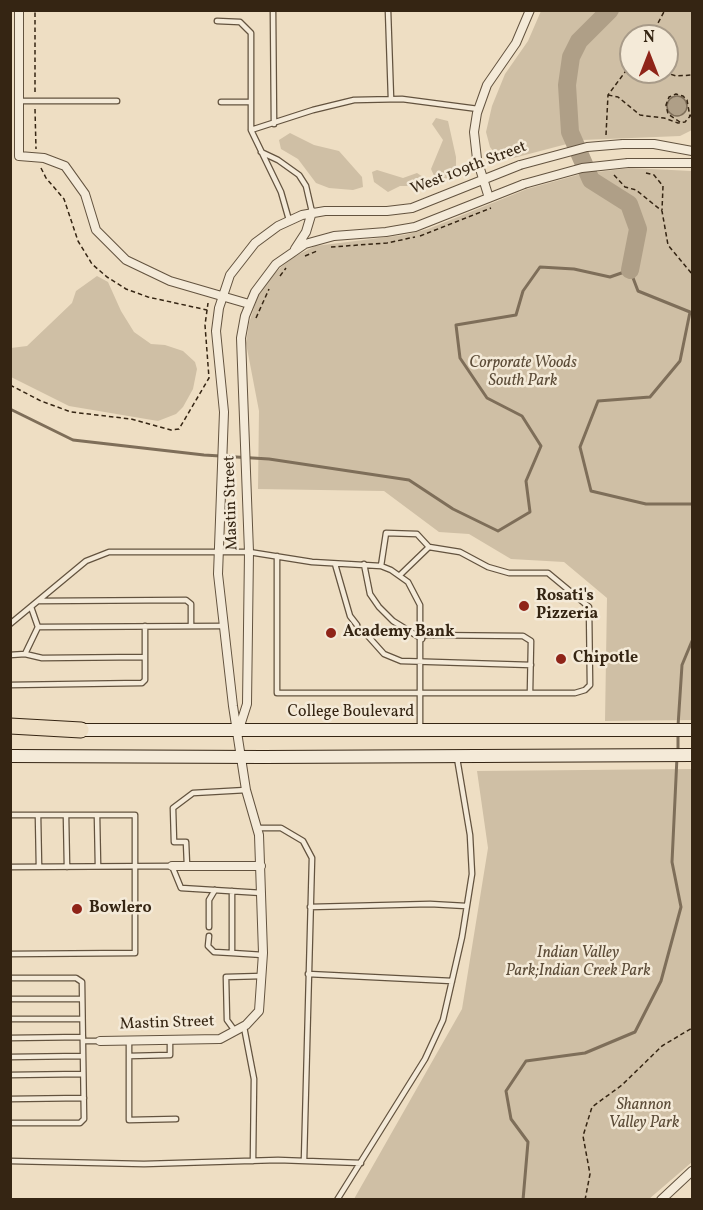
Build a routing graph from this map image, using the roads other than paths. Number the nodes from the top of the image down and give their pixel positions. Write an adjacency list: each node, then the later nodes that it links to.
1 (19, 10): 7 (street)
2 (273, 10): 12 (lane)
3 (388, 10): 6 (lane)
4 (530, 10): 11 (street)
5 (217, 21): 10 (lane)
6 (391, 99): 11 (lane); 12 (lane)
7 (19, 100): 8 (lane); 22 (street)
8 (117, 101)
9 (221, 102): 10 (lane)
10 (249, 102): 13 (lane)
11 (478, 109): 17 (street)
12 (274, 124): 13 (lane)
13 (251, 130): 15 (lane)
14 (693, 151): 17 (street, West 109th Street, bridge)
15 (261, 152): 19 (lane); 20 (lane)
16 (693, 163): 18 (street, West 109th Street, bridge)
17 (483, 180): 18 (street); 19 (street, West 109th Street)
18 (489, 198): 21 (street, West 109th Street)
19 (312, 212): 20 (street, West 109th Street); 21 (street)
20 (289, 220): 22 (street, West 109th Street)
21 (295, 249): 23 (street, West 109th Street)
22 (222, 296): 23 (street); 26 (street, Mastin Street)
23 (249, 304): 25 (street, Mastin Street)
24 (429, 547): 30 (lane); 31 (lane); 49 (lane)
25 (249, 552): 26 (lane); 27 (lane); 52 (street, Mastin Street)
26 (218, 553): 32 (lane); 38 (street, Mastin Street)
27 (277, 556): 28 (lane); 48 (lane)
28 (335, 564): 29 (lane); 35 (lane)
29 (364, 564): 30 (lane); 41 (lane)
30 (381, 566): 31 (lane)
31 (400, 575): 41 (lane)
32 (38, 601): 33 (lane); 37 (lane)
33 (31, 607): 34 (lane); 39 (lane)
34 (10, 624)
35 (357, 625)
36 (145, 626): 37 (lane); 39 (lane); 44 (lane)
37 (191, 626): 38 (lane)
38 (223, 626): 52 (street, Mastin Street)
39 (38, 627): 42 (lane)
40 (367, 635): 45 (lane)
41 (422, 637): 45 (lane); 46 (lane)
42 (25, 654): 43 (lane); 44 (lane)
43 (10, 655)
44 (145, 657): 47 (lane)
45 (421, 663): 46 (lane); 48 (lane)
46 (531, 665): 49 (lane)
47 (10, 685)
48 (421, 693): 49 (lane); 53 (lane)
49 (530, 693)
50 (10, 726): 51 (highway)
51 (81, 730): 52 (main road, College Boulevard); 55 (main road, College Boulevard)
52 (239, 730): 53 (main road, College Boulevard); 59 (street, Mastin Street)
53 (420, 730): 54 (main road, College Boulevard)
54 (693, 730)
55 (10, 732)
56 (693, 755): 58 (main road)
57 (10, 756): 59 (main road)
58 (457, 756): 59 (main road); 77 (lane)
59 (242, 758): 60 (street, Mastin Street)
60 (246, 790): 65 (street, Mastin Street); 69 (lane)
61 (10, 815): 62 (lane)
62 (39, 815): 63 (lane); 72 (lane)
63 (66, 815): 64 (lane); 73 (lane)
64 (97, 815): 66 (lane); 67 (lane)
65 (256, 828): 70 (street, Mastin Street); 78 (lane)
66 (98, 866): 67 (lane); 73 (lane)
67 (135, 866): 68 (lane); 82 (lane)
68 (172, 866): 69 (street); 74 (lane)
69 (187, 866): 70 (street)
70 (261, 866): 76 (street, Mastin Street)
71 (10, 867): 72 (lane)
72 (39, 867): 73 (lane)
73 (67, 867)
74 (215, 890): 75 (lane); 79 (lane)
75 (232, 891): 76 (lane); 81 (lane)
76 (262, 893): 83 (street, Mastin Street)
77 (466, 906): 78 (lane); 87 (lane)
78 (310, 907): 84 (lane)
79 (209, 927)
80 (209, 936): 81 (lane)
81 (232, 952): 83 (lane)
82 (10, 954)
83 (263, 955): 85 (street, Mastin Street)
84 (308, 974): 87 (lane); 110 (lane)
85 (262, 976): 92 (street, Mastin Street); 93 (lane)
86 (10, 978): 89 (lane)
87 (452, 981): 111 (lane)
88 (10, 999): 89 (lane)
89 (82, 999): 90 (lane)
90 (82, 1018): 91 (lane); 95 (lane)
91 (10, 1019)
92 (244, 1026): 93 (street, Mastin Street); 109 (lane)
93 (235, 1031): 96 (street, Mastin Street)
94 (10, 1038): 95 (lane)
95 (83, 1039): 97 (lane); 99 (lane)
96 (170, 1040): 98 (street, Mastin Street); 100 (lane)
97 (100, 1041): 98 (street, Mastin Street)
98 (129, 1041): 100 (lane)
99 (83, 1056): 101 (lane); 102 (lane)
100 (129, 1056): 106 (lane)
101 (10, 1057)
102 (83, 1074): 103 (lane); 104 (lane)
103 (10, 1075)
104 (84, 1098): 105 (lane); 107 (lane)
105 (10, 1099)
106 (176, 1119)
107 (10, 1123)
108 (10, 1161): 109 (lane)
109 (253, 1161): 110 (lane)
110 (304, 1161): 111 (lane)
111 (361, 1163): 113 (lane)
112 (693, 1171): 114 (street)
113 (337, 1200)
114 (661, 1200)

